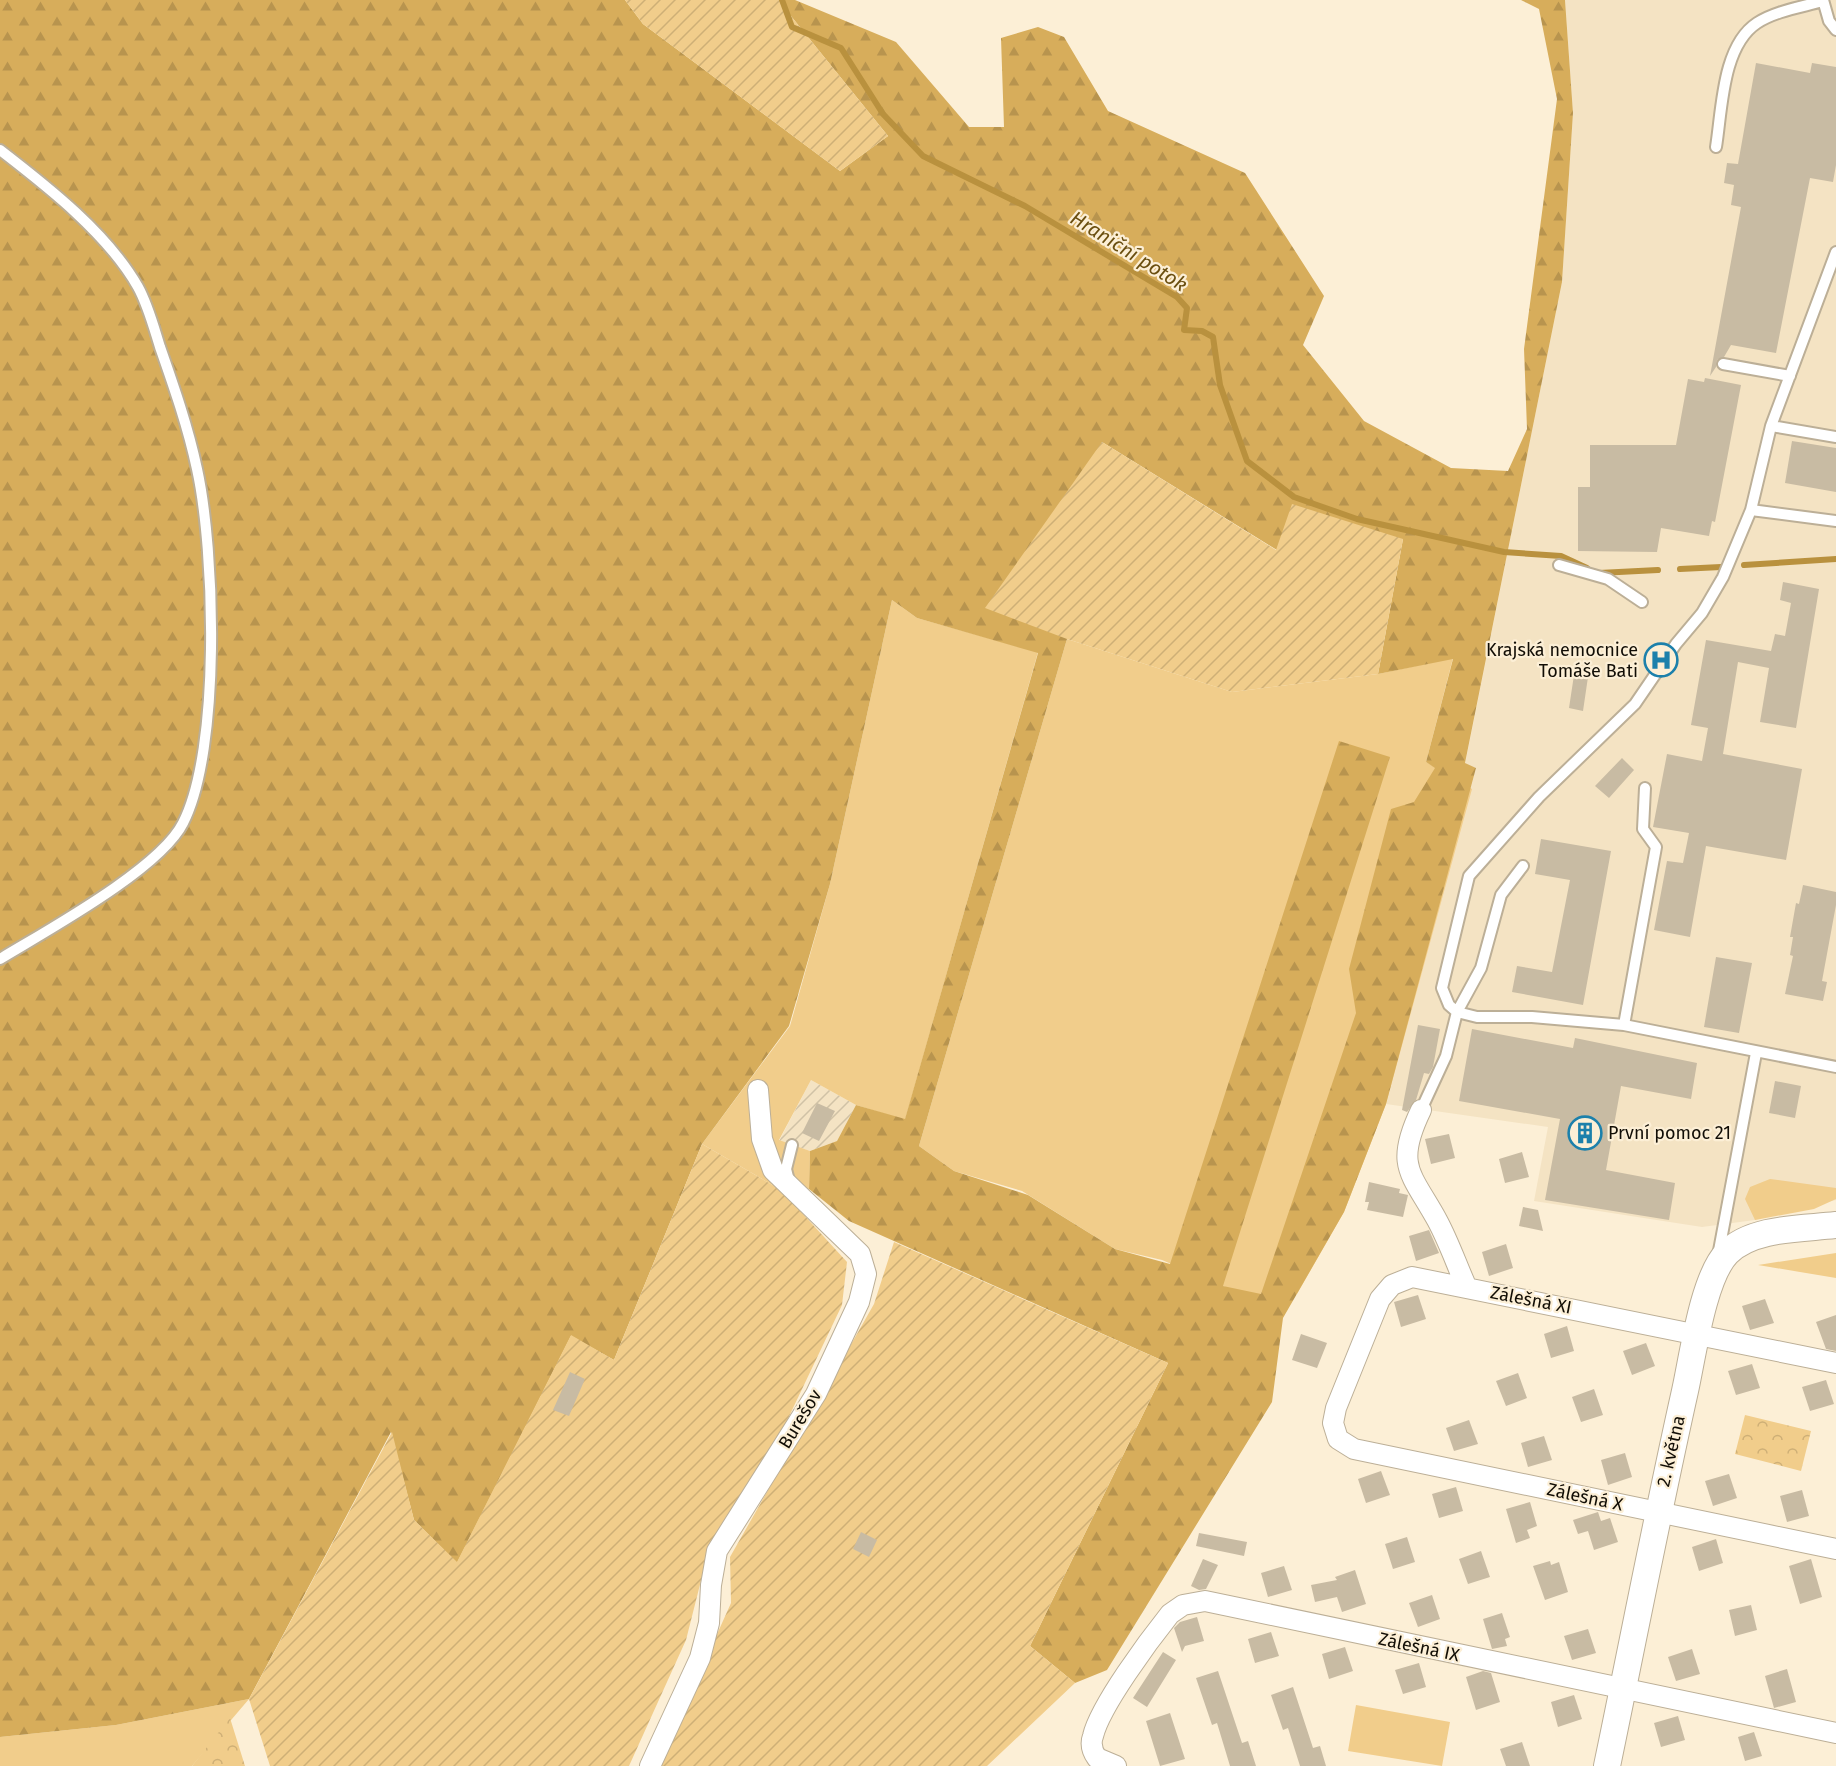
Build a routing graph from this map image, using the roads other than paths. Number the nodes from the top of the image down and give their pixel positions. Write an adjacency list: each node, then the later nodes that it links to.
1 (1823, 0): 2 (lane); 3 (lane)
2 (1836, 30)
3 (1716, 147)
4 (0, 150): 16 (lane)
5 (1836, 252): 7 (lane)
6 (1723, 364): 7 (lane)
7 (1790, 376): 8 (lane)
8 (1771, 426): 9 (lane); 10 (lane)
9 (1836, 437)
10 (1751, 510): 11 (lane); 17 (lane)
11 (1836, 521)
12 (1558, 565): 13 (lane)
13 (1642, 602)
14 (1645, 788): 18 (lane)
15 (1523, 866): 17 (lane)
16 (0, 959)
17 (1457, 1012): 18 (lane); 22 (lane)
18 (1624, 1025): 19 (lane)
19 (1756, 1053): 20 (lane); 26 (lane)
20 (1836, 1067)
21 (758, 1090): 24 (street, Burešov)
22 (1420, 1110): 27 (street)
23 (792, 1145): 24 (lane)
24 (791, 1187): 35 (street, Burešov)
25 (1836, 1225): 26 (street, 2. května)
26 (1715, 1271): 28 (street, 2. května)
27 (1467, 1288): 28 (street, Zálešná XI); 30 (street, Zálešná XI)
28 (1698, 1334): 29 (street, Zálešná XI); 31 (street, 2. května)
29 (1836, 1364)
30 (1338, 1439): 31 (street, Zálešná X)
31 (1658, 1513): 32 (street, Zálešná X); 33 (street, 2. května)
32 (1836, 1549)
33 (1623, 1689): 34 (street, Zálešná IX); 36 (street, Zálešná IX); 37 (street, 2. května)
34 (1836, 1733)
35 (650, 1766)
36 (1116, 1766)
37 (1607, 1766)

